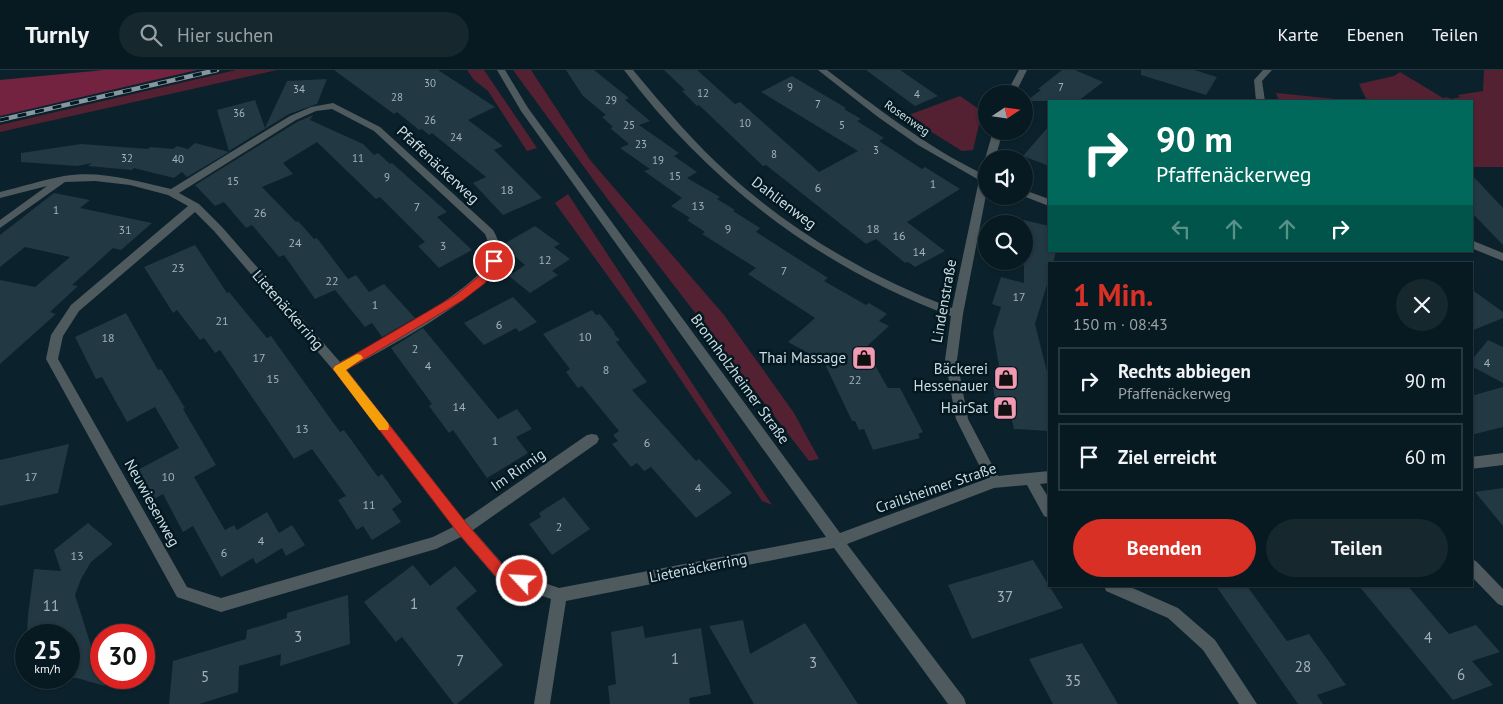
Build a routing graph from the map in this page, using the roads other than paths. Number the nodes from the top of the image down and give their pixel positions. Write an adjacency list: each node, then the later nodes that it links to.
1 (501, 70): 29 (street, Bronnholzheimer Straße)
2 (628, 70): 19 (street, Dahlienweg)
3 (822, 70): 8 (street, Rosenweg)
4 (1023, 70): 6 (street)
5 (1268, 70): 7 (street)
6 (1015, 85)
7 (1260, 100)
8 (978, 172)
9 (65, 179): 10 (street, Lietenäckerring); 11 (street, Lietenäckerring); 16 (street)
10 (172, 193): 15 (street, Lietenäckerring); 20 (street, Pfaffenäckerweg)
11 (0, 195)
12 (1033, 197): 13 (street)
13 (1048, 203)
14 (980, 205): 19 (street, Lindenstraße)
15 (195, 206): 20 (street, Lietenäckerring); 28 (street, Neuwiesenweg)
16 (0, 225)
17 (1473, 245): 18 (street)
18 (1503, 257)
19 (957, 314): 26 (street, Lindenstraße)
20 (339, 369): 28 (street, Lietenäckerring)
21 (592, 439): 28 (street, Im Rinnig)
22 (1503, 459): 23 (street)
23 (1473, 463)
24 (1048, 477): 25 (street, Crailsheimer Straße)
25 (1030, 478): 26 (street, Crailsheimer Straße); 27 (street)
26 (994, 482): 29 (street, Crailsheimer Straße)
27 (1048, 510)
28 (463, 528): 32 (street, Lietenäckerring)
29 (837, 541): 32 (street, Lietenäckerring); 35 (street, Bronnholzheimer Straße)
30 (1473, 568): 33 (street)
31 (1113, 587): 36 (street)
32 (559, 594): 34 (street)
33 (1503, 599)
34 (542, 704)
35 (958, 704)
36 (1249, 704)

